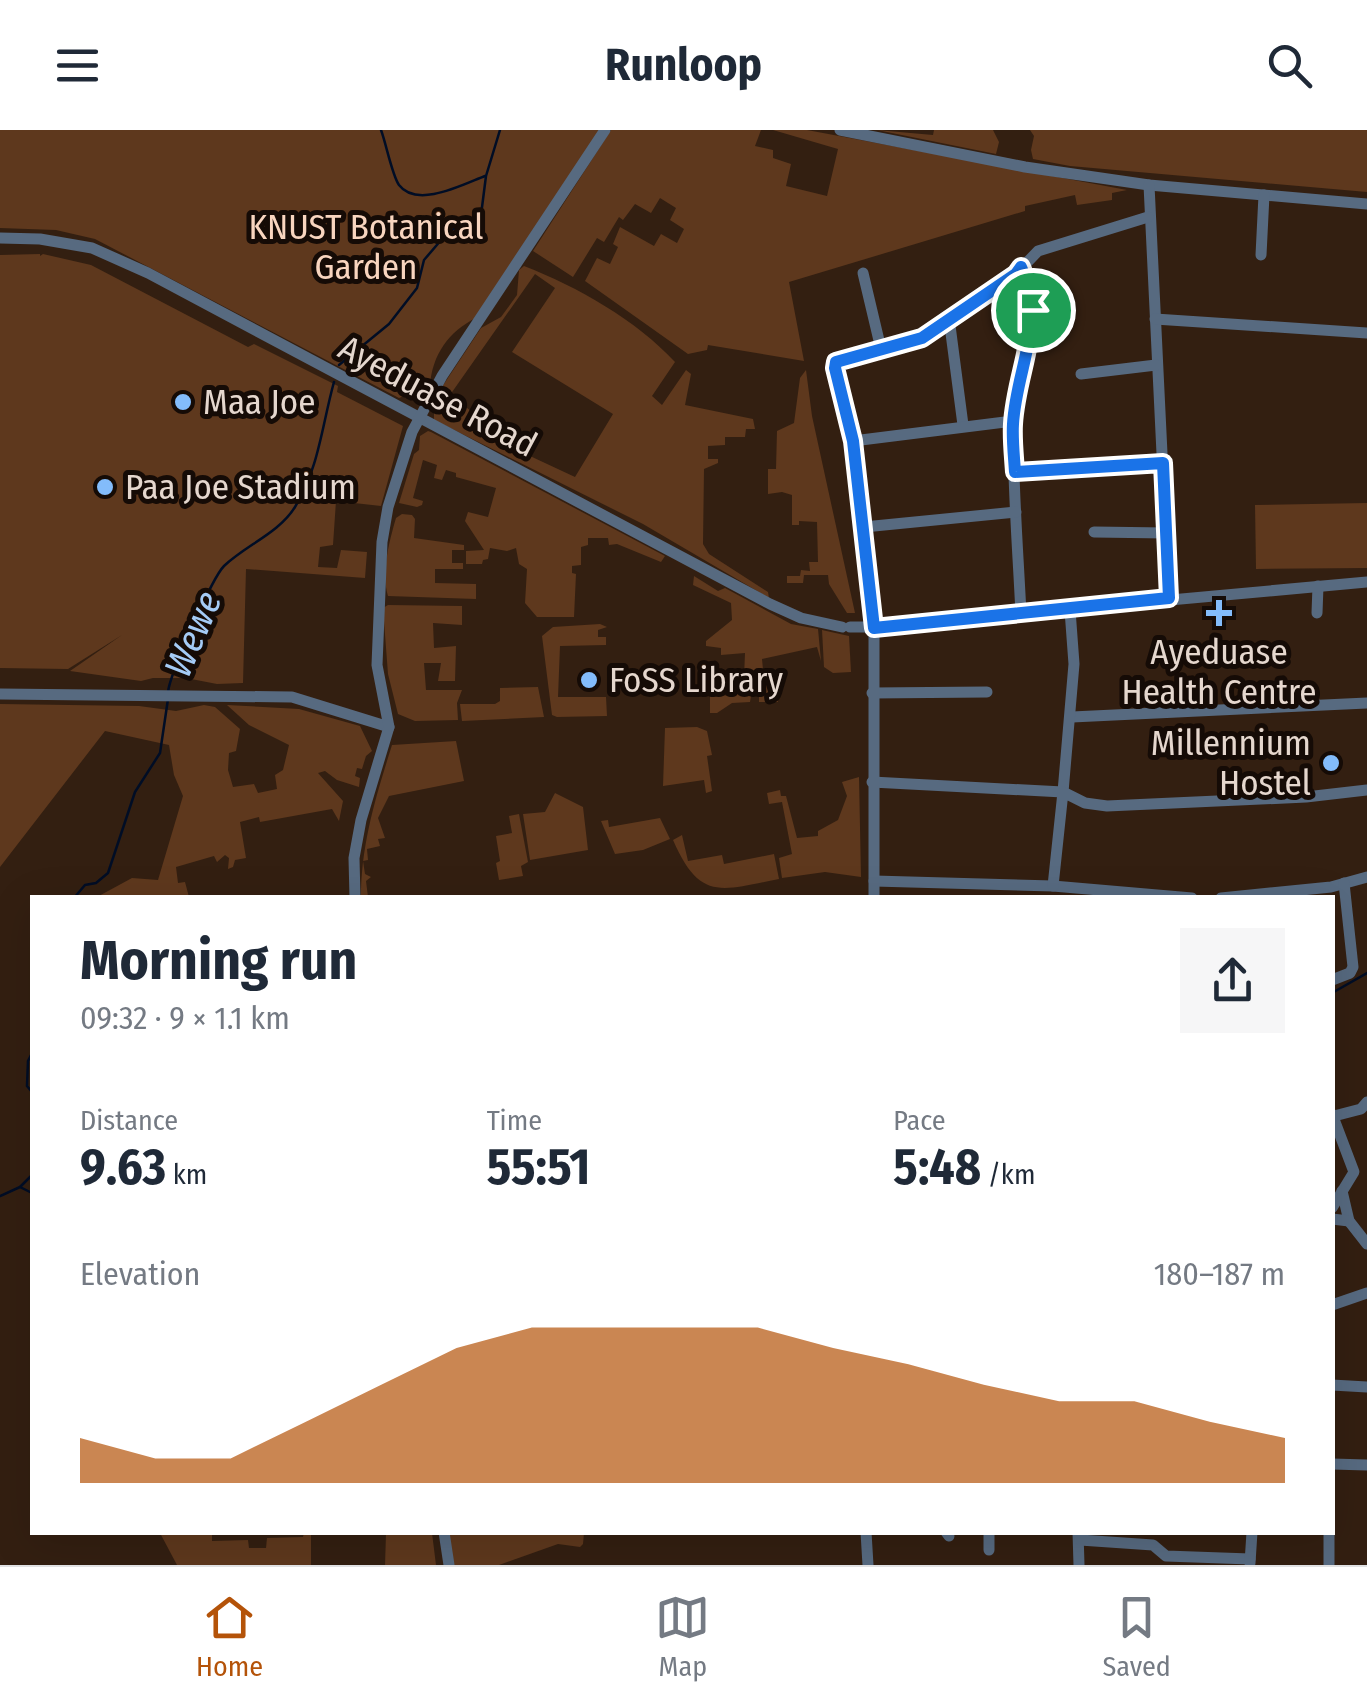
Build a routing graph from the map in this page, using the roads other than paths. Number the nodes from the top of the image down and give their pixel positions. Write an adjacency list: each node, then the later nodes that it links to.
1 (605, 130): 17 (street)
2 (840, 130): 3 (street)
3 (1149, 185): 4 (street); 6 (street)
4 (1264, 195): 5 (street); 8 (street)
5 (1367, 204)
6 (1148, 218): 9 (street); 12 (street)
7 (0, 238): 17 (street, Ayeduase Road)
8 (1261, 255)
9 (1021, 267): 11 (street); 18 (street)
10 (863, 273): 14 (street)
11 (950, 318): 14 (street); 19 (street)
12 (1156, 319): 13 (street); 15 (street)
13 (1367, 333)
14 (880, 349): 20 (street)
15 (1156, 364): 16 (street); 21 (street)
16 (1081, 374)
17 (419, 416): 33 (street, Ayeduase Road); 39 (street)
18 (1013, 421): 19 (street); 22 (street)
19 (963, 425): 20 (street)
20 (853, 441): 24 (street)
21 (1163, 463): 22 (street); 26 (street)
22 (1015, 472): 23 (street)
23 (1016, 512): 24 (street); 32 (street)
24 (864, 527): 33 (street)
25 (1094, 532): 26 (street)
26 (1166, 533): 29 (street)
27 (1367, 582): 28 (street, Ayeduase Road)
28 (1318, 586): 29 (street, Ayeduase Road); 31 (street)
29 (1169, 598): 30 (street, Ayeduase Road)
30 (1070, 610): 32 (street, Ayeduase Road); 38 (street)
31 (1318, 613)
32 (1022, 614): 33 (street, Ayeduase Road)
33 (874, 628): 36 (street)
34 (987, 692): 36 (street)
35 (0, 694): 39 (street)
36 (872, 694): 40 (street)
37 (1367, 704): 38 (street)
38 (1072, 717): 42 (street)
39 (390, 726): 47 (street)
40 (872, 782): 42 (street); 44 (street)
41 (1367, 790): 42 (street)
42 (1063, 792): 46 (street)
43 (1367, 877): 45 (street)
44 (874, 881): 46 (street); 48 (street)
45 (1344, 884): 50 (street); 51 (street)
46 (1053, 886): 49 (street)
47 (355, 895)
48 (874, 895)
49 (1157, 895)
50 (1247, 895)
51 (1335, 979)
52 (1367, 1102): 53 (street)
53 (1335, 1115)
54 (1335, 1118): 55 (street)
55 (1342, 1192): 56 (street); 58 (street)
56 (1335, 1203)
57 (1335, 1220): 58 (street)
58 (1349, 1221): 59 (street)
59 (1367, 1244)
60 (1367, 1293): 61 (street)
61 (1335, 1304)
62 (1335, 1385): 63 (street)
63 (1367, 1387)
64 (1335, 1464): 65 (street)
65 (1367, 1465)
66 (444, 1535): 76 (street)
67 (866, 1535): 75 (street)
68 (989, 1535): 72 (street)
69 (1252, 1535): 74 (street)
70 (1330, 1535): 78 (street)
71 (1079, 1536): 73 (street); 77 (street)
72 (988, 1550)
73 (1166, 1561): 74 (street)
74 (1250, 1562)
75 (869, 1564)
76 (448, 1565)
77 (1079, 1565)
78 (1329, 1565)

